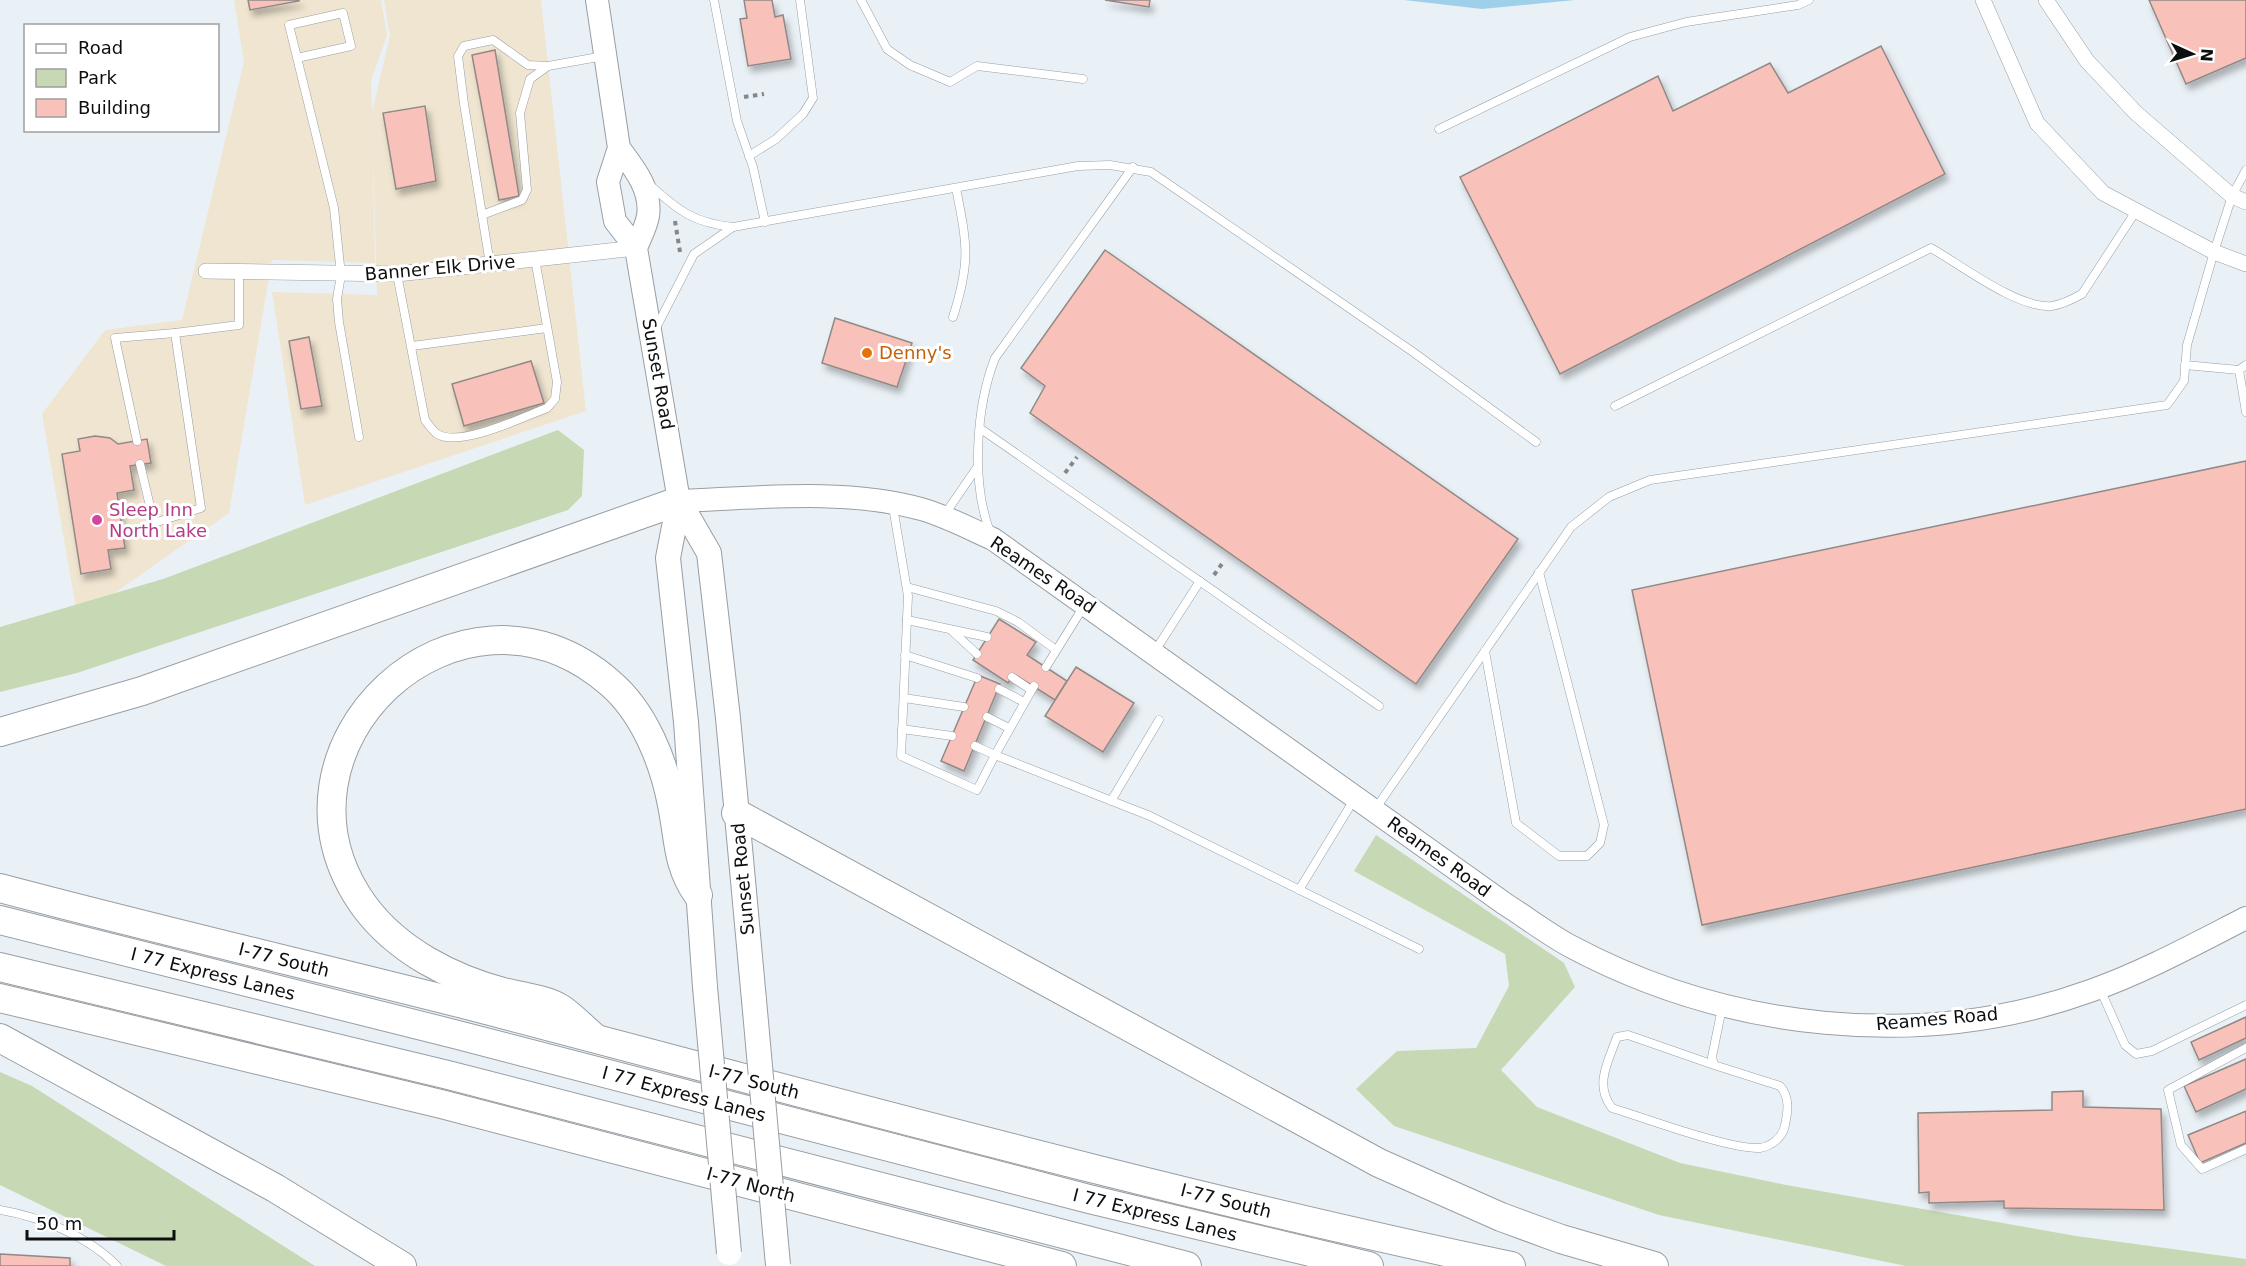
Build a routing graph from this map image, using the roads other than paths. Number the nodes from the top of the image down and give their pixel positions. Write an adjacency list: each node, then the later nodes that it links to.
1 (597, 0): 8 (main road, Sunset Road)
2 (714, 0): 14 (lane)
3 (800, 0): 14 (lane)
4 (861, 0): 11 (lane)
5 (1809, 0): 12 (lane)
6 (1983, 0): 20 (street)
7 (2046, 0): 19 (street)
8 (605, 56): 10 (lane); 13 (main road, Sunset Road)
9 (297, 58): 9 (lane); 32 (lane)
10 (548, 66): 21 (lane); 21 (lane)
11 (1083, 79)
12 (1439, 129)
13 (619, 148): 17 (main road, Sunset Road); 24 (main road, Sunset Road)
14 (749, 156): 22 (lane)
15 (1133, 167): 18 (lane); 42 (lane); 45 (lane)
16 (2246, 170): 19 (lane)
17 (641, 177): 23 (lane); 24 (main road, Sunset Road)
18 (956, 188): 22 (lane); 33 (lane)
19 (2239, 199): 25 (lane)
20 (2136, 211): 25 (street); 40 (lane)
21 (482, 215): 28 (lane)
22 (765, 222): 23 (lane)
23 (733, 227): 36 (lane)
24 (636, 248): 26 (street, Banner Elk Drive); 36 (main road, Sunset Road)
25 (2214, 252): 27 (street); 38 (lane)
26 (535, 259): 28 (street, Banner Elk Drive); 34 (lane)
27 (2246, 264)
28 (490, 265): 31 (street, Banner Elk Drive)
29 (206, 271): 30 (street, Banner Elk Drive)
30 (239, 272): 32 (street, Banner Elk Drive); 35 (lane)
31 (397, 274): 32 (street, Banner Elk Drive); 37 (lane)
32 (341, 275): 43 (lane)
33 (953, 317)
34 (547, 328): 37 (lane); 37 (lane)
35 (176, 333): 44 (lane); 46 (lane)
36 (651, 337): 48 (main road, Sunset Road)
37 (412, 346)
38 (2185, 365): 39 (lane); 52 (lane)
39 (2242, 367): 41 (lane)
40 (1615, 406)
41 (2246, 412)
42 (981, 429): 47 (lane); 53 (lane)
43 (359, 437)
44 (137, 441)
45 (1536, 442)
46 (140, 464)
47 (978, 466): 50 (lane); 51 (lane)
48 (679, 501): 49 (main road, Reames Road); 76 (highway); 83 (main road, Sunset Road); 86 (main road, Sunset Road)
49 (892, 502): 50 (main road, Reames Road); 54 (lane)
50 (943, 517): 51 (main road, Reames Road)
51 (993, 539): 55 (main road, Reames Road)
52 (1539, 572): 60 (lane); 60 (lane)
53 (1200, 582): 61 (lane); 70 (lane)
54 (907, 587): 56 (lane); 59 (lane)
55 (1085, 604): 59 (lane); 61 (main road, Reames Road)
56 (907, 620): 57 (lane); 63 (lane)
57 (950, 629): 58 (lane); 62 (lane)
58 (987, 637)
59 (1056, 650): 64 (lane)
60 (1485, 651): 82 (lane)
61 (1154, 653): 80 (main road, Reames Road)
62 (977, 654)
63 (905, 655): 66 (lane); 68 (lane)
64 (1046, 668)
65 (1012, 677): 69 (lane)
66 (977, 678)
67 (999, 689): 69 (lane)
68 (904, 698): 71 (lane); 75 (lane)
69 (1024, 702): 74 (lane)
70 (1379, 706)
71 (964, 707)
72 (987, 717): 74 (lane)
73 (1159, 720): 81 (lane)
74 (1009, 728): 79 (lane)
75 (902, 729): 77 (lane); 79 (lane)
76 (0, 732)
77 (952, 736)
78 (975, 746): 79 (lane)
79 (995, 754): 81 (lane)
80 (1355, 797): 82 (main road, Reames Road); 85 (lane)
81 (1111, 801): 85 (lane)
82 (1374, 810): 94 (main road, Reames Road)
83 (736, 813): 105 (main road, Sunset Road, bridge); 111 (highway)
84 (0, 888): 96 (highway, I-77 South)
85 (1299, 890): 89 (lane)
86 (698, 895): 96 (highway); 102 (main road, Sunset Road, bridge)
87 (2246, 918): 91 (main road, Reames Road)
88 (0, 920): 109 (highway, I 77 Express Lanes)
89 (1419, 949)
90 (0, 967): 108 (highway)
91 (2099, 987): 93 (lane); 94 (main road, Reames Road)
92 (0, 998): 101 (highway, I-77 North)
93 (2246, 1005)
94 (1722, 1006): 98 (lane)
95 (0, 1038): 104 (highway)
96 (600, 1042): 110 (highway, I-77 South)
97 (2243, 1049): 99 (lane)
98 (1714, 1065): 98 (lane)
99 (2246, 1149)
100 (0, 1210): 103 (lane)
101 (958, 1239): 106 (highway); 107 (highway, I-77 North)
102 (730, 1259)
103 (117, 1266)
104 (402, 1266)
105 (778, 1266)
106 (1006, 1266)
107 (1062, 1266)
108 (1187, 1266)
109 (1369, 1266)
110 (1511, 1266)
111 (1654, 1266)

